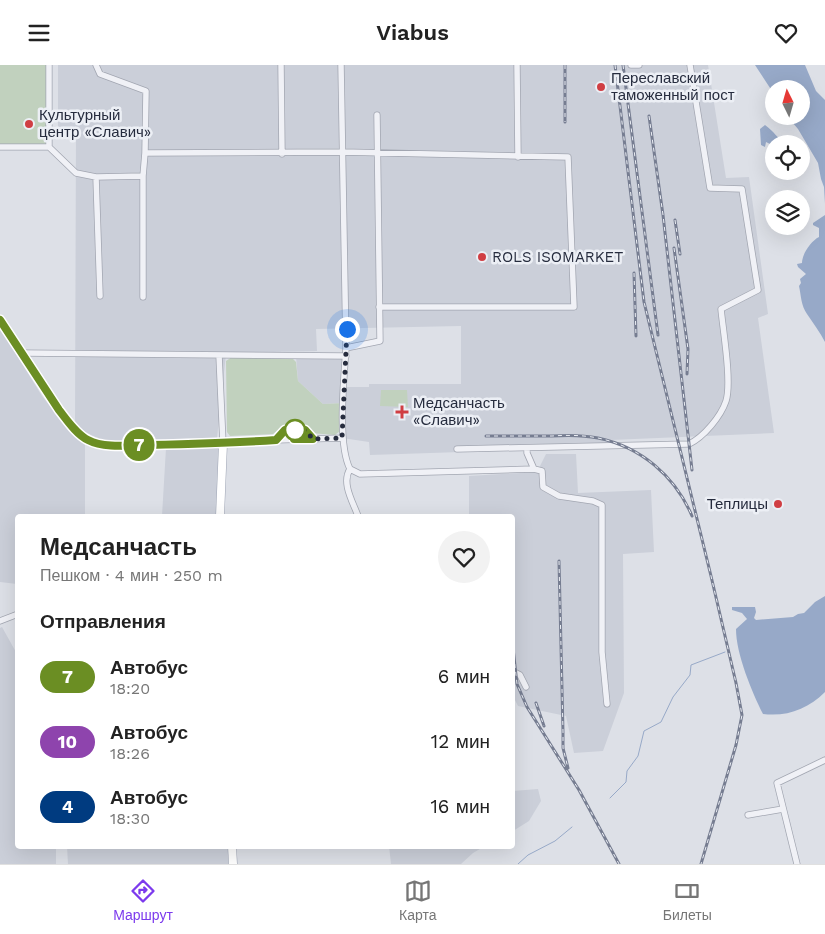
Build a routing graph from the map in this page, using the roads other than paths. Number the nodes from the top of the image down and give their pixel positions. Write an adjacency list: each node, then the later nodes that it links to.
1 (49, 65): 11 (street)
2 (96, 65): 13 (street)
3 (281, 65): 14 (street)
4 (342, 65): 12 (street)
5 (517, 65): 16 (street)
6 (631, 65): 7 (street)
7 (639, 65)
8 (690, 65): 29 (street)
9 (377, 115): 15 (street)
10 (0, 147): 11 (street)
11 (49, 147): 18 (street)
12 (342, 152): 14 (street); 15 (street); 23 (street)
13 (145, 153): 14 (street); 17 (street)
14 (282, 153)
15 (378, 153): 16 (street); 21 (street)
16 (518, 157): 21 (street)
17 (143, 176): 18 (street); 20 (street)
18 (96, 177): 19 (street)
19 (100, 296)
20 (143, 297)
21 (379, 307): 23 (street)
22 (0, 320): 24 (main road)
23 (346, 348): 26 (street)
24 (22, 353): 25 (street); 28 (main road)
25 (219, 355): 26 (street); 28 (street)
26 (346, 356): 27 (street)
27 (342, 438): 28 (street); 31 (street)
28 (223, 444): 33 (main road)
29 (527, 448): 30 (street); 32 (street)
30 (457, 449)
31 (350, 469): 32 (street); 34 (street)
32 (534, 469): 39 (street)
33 (220, 514)
34 (357, 514)
35 (15, 615): 36 (street)
36 (0, 621)
37 (515, 672): 38 (street)
38 (526, 687)
39 (608, 704)
40 (825, 761): 41 (street)
41 (783, 809): 42 (street); 45 (street)
42 (748, 815)
43 (232, 849): 44 (main road)
44 (233, 864)
45 (797, 864)

